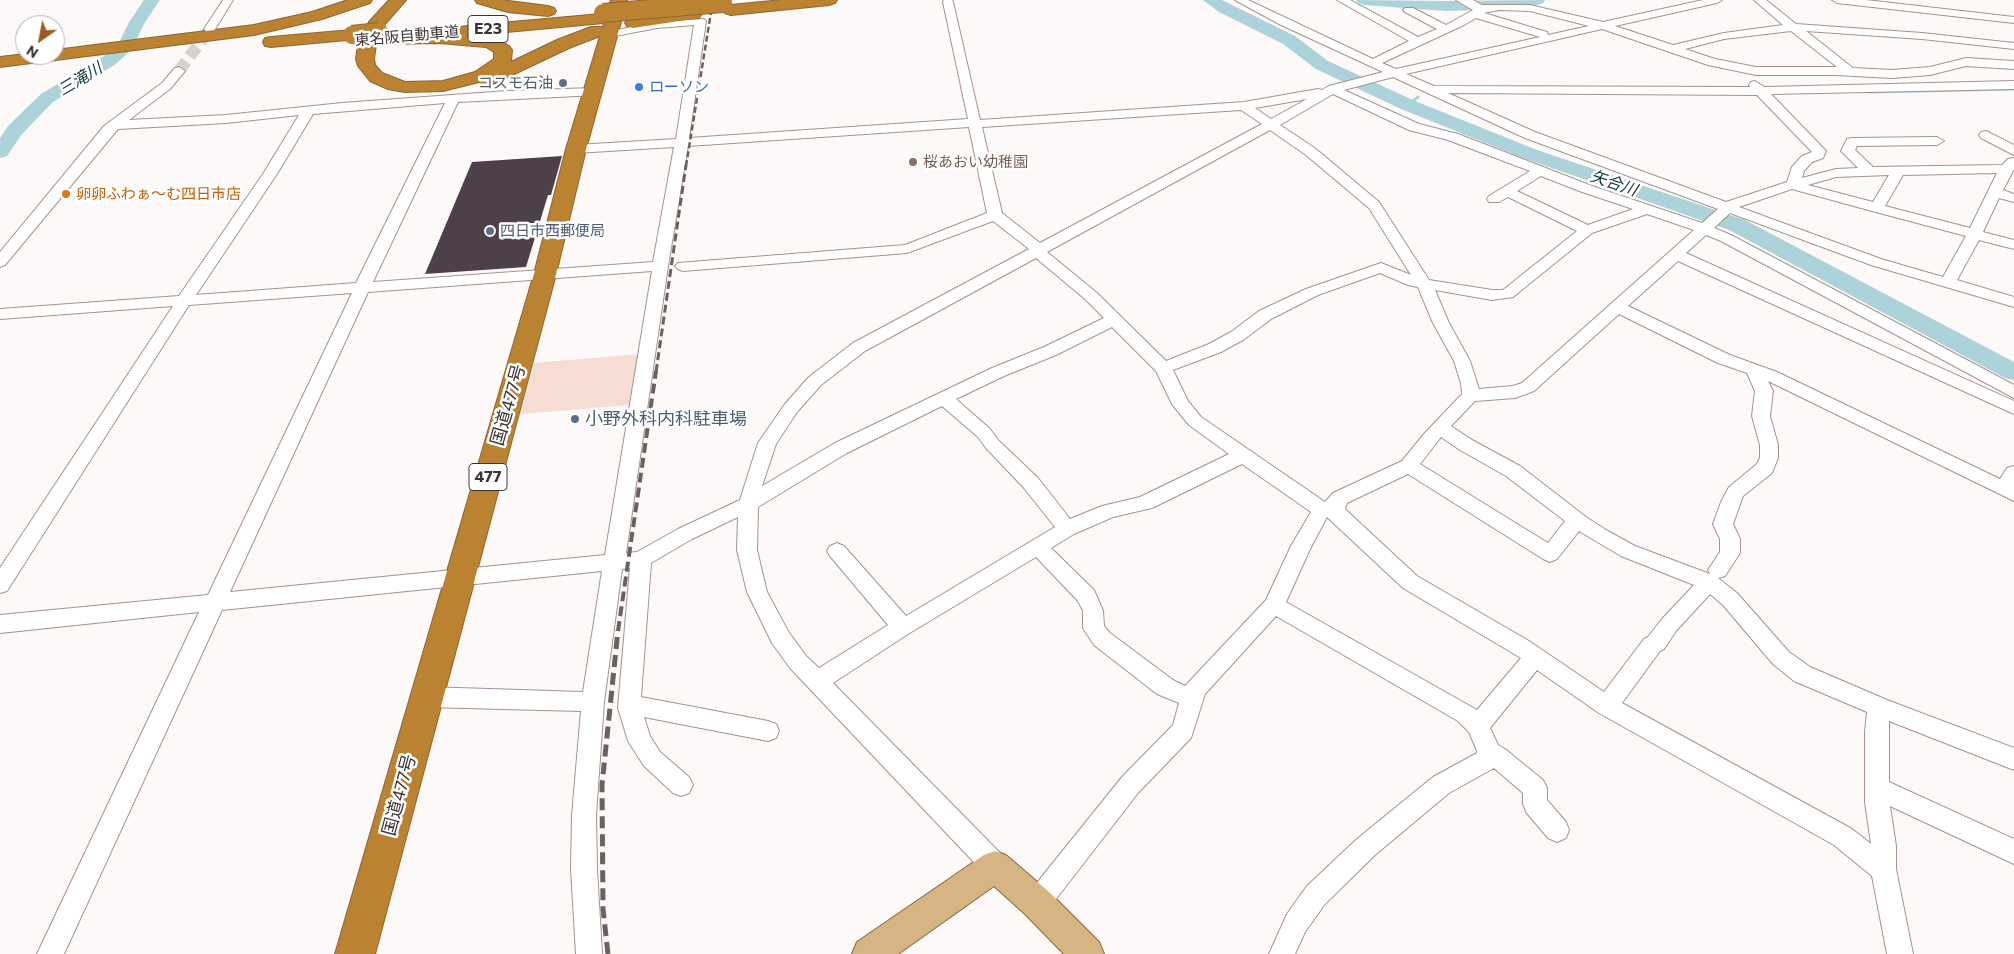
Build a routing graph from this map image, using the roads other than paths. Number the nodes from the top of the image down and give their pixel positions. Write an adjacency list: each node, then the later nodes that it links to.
1 (228, 0): 26 (street)
2 (364, 0): 36 (highway)
3 (388, 0): 22 (highway)
4 (398, 0): 29 (highway)
5 (483, 0): 22 (highway)
6 (756, 0): 17 (highway)
7 (814, 0): 17 (highway)
8 (830, 0): 17 (highway)
9 (1240, 0): 43 (street)
10 (1343, 0): 32 (street)
11 (1546, 0): 19 (street)
12 (1717, 0): 24 (street)
13 (1759, 0): 25 (street)
14 (1837, 0): 16 (street)
15 (948, 2): 60 (street)
16 (1920, 5): 23 (street); 31 (street)
17 (729, 7): 20 (highway)
18 (1473, 7): 19 (street); 27 (street); 28 (street)
19 (1530, 8): 24 (street)
20 (694, 10): 22 (highway); 22 (highway, 東名阪自動車道, bridge)
21 (1409, 10): 27 (street)
22 (612, 18): 29 (highway, 東名阪自動車道 / E23); 53 (highway, 国道477号 / 477); 65 (street)
23 (2014, 20)
24 (1600, 25): 34 (street); 38 (street)
25 (1793, 28): 31 (street); 34 (street); 48 (street)
26 (210, 29)
27 (1444, 29): 32 (street)
28 (1543, 34)
29 (377, 36): 30 (highway, 東名阪自動車道)
30 (351, 38): 35 (highway, 東名阪自動車道); 36 (highway, 東名阪自動車道)
31 (1940, 38): 33 (street); 42 (street)
32 (1418, 41): 38 (street); 43 (street)
33 (2014, 46)
34 (1672, 49): 46 (street)
35 (253, 50)
36 (132, 53): 37 (highway, 東名阪自動車道); 41 (highway, 東名阪自動車道)
37 (65, 59)
38 (1456, 60): 49 (street)
39 (0, 63): 40 (highway, 東名阪自動車道)
40 (15, 63)
41 (182, 63): 62 (street)
42 (1958, 63): 45 (street); 48 (street)
43 (1373, 64): 49 (street)
44 (25, 65): 47 (highway, 東名阪自動車道)
45 (2014, 65)
46 (1738, 68): 48 (street); 55 (street)
47 (0, 71)
48 (1849, 71)
49 (1396, 74): 51 (street); 52 (street)
50 (2014, 85): 55 (street)
51 (1430, 89): 55 (street); 56 (street)
52 (1331, 90): 58 (street); 61 (street); 70 (street)
53 (594, 92): 57 (street); 66 (highway, 国道477号 / 477)
54 (2014, 92): 55 (street)
55 (1763, 93): 56 (street); 73 (street)
56 (1444, 95): 80 (street)
57 (453, 100): 59 (street); 94 (street)
58 (1244, 106): 60 (street); 61 (street)
59 (309, 110): 62 (street); 95 (street)
60 (974, 123): 65 (street); 81 (street)
61 (1272, 124): 86 (street); 92 (street)
62 (114, 125): 88 (street)
63 (1986, 135): 67 (street)
64 (1920, 140): 69 (street); 71 (street)
65 (681, 142): 66 (street); 89 (street)
66 (576, 149): 91 (highway, 国道477号 / 477)
67 (2014, 152)
68 (2010, 166): 69 (street); 75 (street)
69 (1915, 170): 72 (street)
70 (1540, 171): 74 (street); 79 (street)
71 (1869, 171): 72 (street); 73 (street)
72 (1898, 171): 78 (street)
73 (1793, 185): 78 (street); 80 (street)
74 (1507, 191): 77 (street); 83 (street)
75 (1996, 193): 76 (street); 84 (street)
76 (2014, 198)
77 (1494, 199)
78 (1877, 208): 84 (street)
79 (1647, 209): 82 (street); 83 (street)
80 (1726, 209): 82 (street); 93 (street)
81 (995, 216): 86 (street); 90 (street)
82 (1704, 228): 87 (street); 102 (street)
83 (1587, 230): 92 (street)
84 (1974, 235): 85 (street); 93 (street)
85 (2014, 245)
86 (1037, 250): 99 (street); 110 (street)
87 (1675, 254): 97 (street); 105 (street)
88 (0, 262)
89 (660, 266): 91 (street); 117 (street)
90 (683, 266)
91 (545, 274): 94 (street); 119 (highway, 国道477号 / 477)
92 (1424, 284): 100 (street); 103 (street)
93 (1947, 284): 96 (street)
94 (362, 288): 95 (street); 121 (street)
95 (184, 302): 98 (street); 120 (street)
96 (2014, 302)
97 (1617, 307): 101 (street); 103 (street)
98 (0, 314)
99 (1115, 319): 100 (street); 104 (street)
100 (1163, 368): 107 (street)
101 (1754, 370): 109 (street); 118 (street)
102 (2014, 392)
103 (1471, 396): 106 (street)
104 (943, 398): 110 (street); 113 (street)
105 (2014, 408)
106 (1440, 427): 108 (street); 112 (street)
107 (1244, 455): 111 (street); 113 (street)
108 (1409, 466): 111 (street); 112 (street)
109 (2010, 485)
110 (748, 504): 116 (street); 126 (street)
111 (1328, 509): 122 (street); 125 (street)
112 (1579, 522): 118 (street)
113 (1066, 530): 114 (street)
114 (1037, 546): 124 (street); 128 (street)
115 (837, 551): 124 (street)
116 (641, 559): 117 (street); 130 (street)
117 (613, 562): 119 (street); 129 (street)
118 (1714, 576): 131 (street); 132 (street)
119 (460, 579): 121 (street); 127 (highway, 国道477号 / 477)
120 (0, 585)
121 (215, 603): 123 (street); 144 (street)
122 (1274, 605): 128 (street); 133 (street)
123 (0, 624)
124 (900, 628): 126 (street)
125 (1535, 657): 131 (street); 133 (street)
126 (817, 681): 141 (street)
127 (426, 697): 129 (street); 145 (highway, 国道477号 / 477)
128 (1192, 697): 143 (street)
129 (593, 702): 146 (street)
130 (629, 704): 134 (street); 137 (street)
131 (1607, 706): 142 (street)
132 (1879, 707): 136 (street); 138 (street)
133 (1478, 726): 135 (street)
134 (768, 731)
135 (1488, 752): 139 (street); 149 (street)
136 (2014, 759)
137 (681, 785)
138 (1877, 788): 140 (street); 142 (street)
139 (1557, 830)
140 (2014, 852)
141 (995, 866): 143 (main road); 147 (main road)
142 (1883, 869): 150 (street)
143 (1037, 903): 148 (main road)
144 (50, 954)
145 (355, 954)
146 (589, 954)
147 (869, 954)
148 (1087, 954)
149 (1282, 954)
150 (1900, 954)

